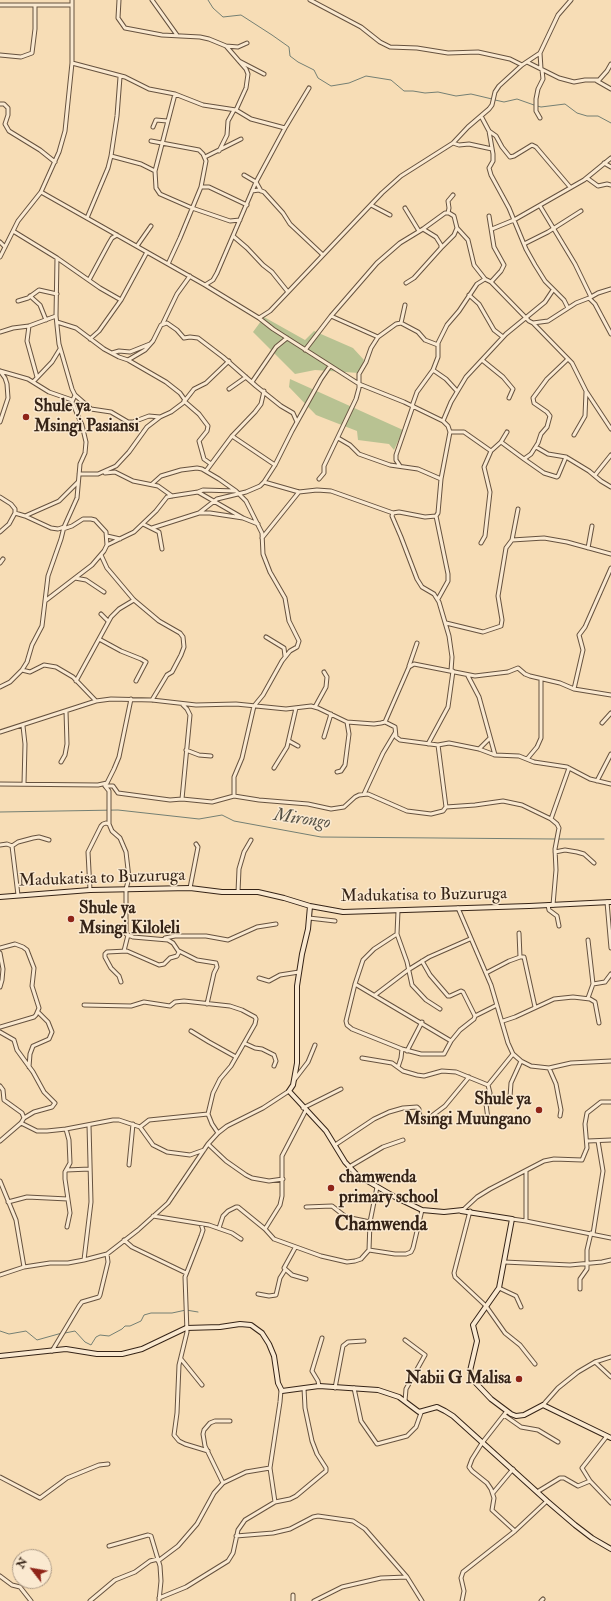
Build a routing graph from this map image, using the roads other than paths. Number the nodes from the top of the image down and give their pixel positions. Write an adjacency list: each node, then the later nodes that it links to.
1 (4, 0): 7 (street)
2 (72, 0): 9 (street)
3 (119, 0): 10 (street)
4 (152, 0): 10 (street)
5 (310, 0): 18 (street)
6 (570, 0): 13 (street)
7 (2, 5): 8 (street)
8 (35, 5): 9 (street); 14 (street)
9 (72, 5): 17 (street)
10 (177, 35): 12 (street)
11 (247, 43): 12 (street)
12 (226, 46): 15 (street)
13 (540, 53): 16 (street); 20 (street)
14 (0, 55)
15 (236, 59): 21 (street); 28 (street)
16 (527, 62): 18 (street); 20 (street)
17 (72, 64): 22 (street); 46 (street)
18 (522, 64): 29 (street)
19 (611, 64): 23 (street)
20 (542, 69): 23 (street); 30 (street)
21 (264, 74)
22 (120, 77): 26 (street); 43 (street)
23 (597, 81): 25 (street)
24 (309, 88): 35 (street)
25 (611, 89)
26 (174, 94): 28 (street); 31 (street)
27 (0, 104): 33 (street)
28 (235, 110): 35 (street); 42 (street)
29 (481, 116): 36 (street); 40 (street)
30 (540, 118)
31 (167, 121): 34 (street); 39 (street)
32 (1, 124): 33 (street)
33 (5, 126): 46 (street)
34 (153, 127)
35 (285, 128): 52 (street)
36 (489, 131): 41 (street); 55 (street)
37 (241, 139): 42 (street)
38 (151, 141): 39 (street)
39 (163, 143): 44 (street); 49 (street)
40 (453, 143): 41 (street); 61 (street)
41 (492, 149): 71 (street)
42 (219, 151): 44 (street)
43 (111, 156): 49 (street); 69 (street)
44 (205, 158): 54 (street)
45 (611, 158): 47 (street)
46 (55, 162): 58 (street)
47 (604, 163): 48 (street); 51 (street)
48 (611, 168)
49 (155, 171): 63 (street)
50 (244, 175): 52 (street)
51 (587, 178): 53 (street); 55 (street)
52 (256, 182): 56 (street); 57 (street)
53 (611, 185)
54 (201, 187): 60 (street); 63 (street)
55 (570, 187): 62 (street)
56 (252, 191): 57 (street); 60 (street)
57 (261, 191): 87 (street)
58 (41, 192): 69 (street); 77 (street)
59 (453, 196): 66 (street)
60 (247, 205): 70 (street)
61 (371, 205): 67 (street); 87 (street)
62 (540, 206): 71 (street); 76 (street)
63 (192, 208): 70 (street); 90 (street)
64 (404, 208): 78 (street)
65 (580, 211): 76 (street)
66 (448, 212): 73 (street); 74 (street)
67 (390, 215)
68 (489, 216): 75 (street)
69 (87, 218): 79 (street)
70 (240, 220): 80 (street)
71 (514, 220): 75 (street); 82 (street)
72 (151, 226): 83 (street)
73 (457, 228): 85 (street); 92 (street)
74 (424, 229): 78 (street); 85 (street)
75 (492, 229): 94 (street)
76 (554, 229): 82 (street); 103 (street)
77 (13, 231): 84 (street); 89 (street)
78 (419, 231): 109 (street)
79 (118, 235): 83 (street); 93 (street)
80 (233, 236): 96 (street); 99 (street)
81 (0, 242): 84 (street)
82 (524, 244): 98 (street)
83 (137, 246): 86 (street)
84 (5, 247): 88 (street)
85 (441, 248): 95 (street)
86 (147, 252): 90 (street); 104 (street)
87 (323, 255): 99 (street)
88 (0, 257)
89 (57, 258): 93 (street); 100 (street)
90 (168, 264): 91 (street)
91 (190, 276): 96 (street); 114 (street)
92 (485, 279): 94 (street); 101 (street)
93 (90, 280): 104 (street)
94 (491, 282): 111 (street)
95 (406, 283)
96 (205, 285): 110 (street)
97 (611, 289): 103 (street)
98 (553, 290): 107 (street); 111 (street)
99 (288, 292): 110 (street)
100 (57, 294): 102 (street); 108 (street)
101 (469, 295): 120 (street); 125 (street)
102 (30, 296): 105 (street); 112 (street)
103 (590, 297): 107 (street); 119 (street)
104 (121, 300): 123 (street)
105 (18, 301)
106 (405, 305): 115 (street)
107 (568, 308): 116 (street)
108 (56, 316): 112 (street); 113 (street)
109 (331, 316): 122 (street); 127 (street)
110 (259, 318): 121 (street)
111 (526, 318): 116 (street); 120 (street)
112 (46, 320): 117 (street)
113 (57, 322): 123 (street); 126 (street)
114 (163, 323): 124 (street); 132 (street)
115 (401, 323): 122 (street); 125 (street)
116 (533, 323): 129 (street)
117 (30, 326): 118 (street); 136 (street)
118 (0, 332)
119 (611, 334)
120 (503, 336): 131 (street)
121 (287, 338): 127 (street); 139 (street)
122 (378, 338): 140 (street)
123 (90, 339): 128 (street)
124 (152, 343): 128 (street); 130 (street)
125 (438, 345): 134 (street)
126 (60, 349): 136 (street); 145 (street)
127 (305, 350): 133 (street)
128 (112, 353): 130 (street)
129 (568, 359): 144 (street); 161 (street)
130 (128, 360): 148 (street)
131 (482, 360): 143 (street); 146 (street)
132 (229, 361): 137 (street); 148 (street)
133 (330, 366): 140 (street); 152 (street)
134 (433, 370): 143 (street); 149 (street)
135 (0, 371): 138 (street); 151 (street)
136 (37, 377): 138 (street)
137 (246, 377): 139 (street); 141 (street)
138 (33, 382): 147 (street)
139 (252, 382): 142 (street)
140 (359, 384): 149 (street); 159 (street)
141 (229, 389)
142 (264, 391): 152 (street); 158 (street)
143 (457, 391): 153 (street)
144 (586, 391): 154 (street); 157 (street)
145 (75, 395): 147 (street); 150 (street)
146 (509, 398)
147 (72, 400): 171 (street)
148 (185, 401): 150 (street); 166 (street)
149 (412, 406): 153 (street); 168 (street)
150 (160, 417): 170 (street)
151 (0, 422)
152 (297, 422): 167 (street)
153 (443, 422): 155 (street)
154 (611, 429)
155 (450, 432): 162 (street); 173 (street)
156 (508, 432): 160 (street)
157 (574, 435)
158 (232, 436): 166 (street); 167 (street)
159 (338, 438): 168 (street); 174 (street)
160 (501, 442): 162 (street); 165 (street)
161 (536, 447): 164 (street); 165 (street)
162 (491, 451): 202 (street)
163 (611, 455): 172 (street)
164 (566, 457): 165 (street); 172 (street)
165 (524, 459)
166 (211, 464): 169 (street)
167 (275, 465): 176 (street)
168 (400, 466): 173 (street)
169 (206, 471): 177 (street); 180 (street)
170 (103, 473): 171 (street); 177 (street)
171 (79, 474): 175 (street)
172 (595, 475): 178 (street)
173 (441, 479): 190 (street)
174 (319, 480)
175 (78, 482): 189 (street); 195 (street)
176 (264, 482): 180 (street); 181 (street)
177 (152, 484): 182 (street)
178 (611, 487)
179 (198, 492): 180 (street); 182 (street); 184 (street)
180 (238, 492): 184 (street); 193 (street)
181 (299, 492): 188 (street); 199 (street)
182 (172, 496): 192 (street)
183 (0, 497): 187 (street)
184 (214, 501): 186 (street); 191 (street)
185 (518, 509): 201 (street)
186 (199, 512): 191 (street); 196 (street)
187 (15, 513): 189 (street); 197 (street)
188 (393, 513): 190 (street); 213 (street)
189 (25, 516): 195 (street)
190 (436, 516): 213 (street)
191 (243, 518): 193 (street)
192 (142, 524): 196 (street); 200 (street)
193 (258, 525): 199 (street)
194 (592, 526): 204 (street)
195 (63, 528): 198 (street); 215 (street)
196 (152, 528): 205 (street)
197 (0, 532)
198 (107, 536): 200 (street); 203 (street)
199 (262, 538): 222 (street)
200 (120, 539): 203 (street)
201 (512, 540): 204 (street); 218 (street)
202 (481, 543)
203 (107, 545): 207 (street)
204 (588, 548): 206 (street)
205 (162, 549)
206 (611, 554)
207 (101, 555): 211 (street); 214 (street)
208 (3, 559): 209 (street)
209 (0, 563)
210 (611, 568): 232 (street)
211 (75, 578): 212 (street); 215 (street)
212 (104, 592)
213 (438, 599): 218 (street)
214 (134, 600): 217 (street); 235 (street)
215 (45, 601): 224 (street)
216 (100, 614): 217 (street)
217 (108, 621): 220 (street)
218 (446, 623): 225 (street)
219 (266, 637): 222 (street)
220 (99, 639): 229 (street); 230 (street)
221 (417, 643): 223 (street)
222 (285, 657): 238 (street)
223 (409, 667): 225 (street); 245 (street)
224 (22, 670): 229 (street); 231 (street)
225 (452, 671): 227 (street); 253 (street)
226 (324, 672): 239 (street)
227 (468, 676): 228 (street); 251 (street)
228 (541, 679): 232 (street); 261 (street)
229 (76, 681): 236 (street)
230 (136, 682)
231 (0, 687)
232 (574, 689): 233 (street)
233 (611, 695)
234 (131, 699): 235 (street); 236 (street); 270 (street)
235 (152, 700): 237 (street)
236 (96, 701): 241 (street)
237 (182, 705): 238 (street); 257 (street)
238 (254, 706): 240 (street); 272 (street)
239 (315, 707): 240 (street); 243 (street)
240 (296, 708): 252 (street)
241 (66, 711): 247 (street); 262 (street)
242 (611, 713): 246 (street)
243 (331, 714): 244 (street); 250 (street)
244 (348, 722): 245 (street); 265 (street)
245 (385, 722): 249 (street)
246 (602, 723)
247 (23, 726): 248 (street); 268 (street)
248 (0, 732)
249 (396, 733): 253 (street); 271 (street)
250 (324, 737)
251 (490, 738): 256 (street); 259 (street)
252 (289, 741): 255 (street); 263 (street)
253 (428, 744): 254 (street)
254 (438, 745): 256 (street); 274 (street)
255 (298, 746)
256 (479, 749): 259 (street)
257 (186, 750): 260 (street); 273 (street)
258 (611, 754): 266 (street)
259 (495, 755): 261 (street)
260 (211, 756)
261 (527, 759): 264 (street)
262 (61, 762)
263 (274, 768)
264 (569, 768): 266 (street); 275 (street)
265 (337, 772)
266 (597, 781): 269 (street)
267 (0, 784): 268 (street)
268 (24, 784): 270 (street)
269 (611, 784)
270 (105, 785): 273 (street); 276 (street)
271 (364, 794): 272 (street); 274 (street)
272 (234, 796): 273 (street)
273 (182, 798)
274 (446, 807): 275 (street)
275 (551, 819): 282 (street)
276 (109, 824): 285 (street); 286 (street)
277 (49, 840): 281 (street)
278 (251, 840): 287 (street)
279 (196, 844): 284 (street)
280 (0, 845): 281 (street)
281 (12, 846): 288 (street)
282 (555, 852): 283 (street); 291 (street)
283 (594, 863)
284 (190, 888): 285 (street, Madukatisa to Buzuruga); 287 (street, Madukatisa to Buzuruga)
285 (126, 889): 286 (street, Madukatisa to Buzuruga); 301 (street)
286 (90, 890): 288 (street, Madukatisa to Buzuruga)
287 (238, 892): 292 (street, Madukatisa to Buzuruga)
288 (18, 895): 289 (street, Madukatisa to Buzuruga)
289 (0, 897)
290 (609, 902): 291 (street, Madukatisa to Buzuruga); 306 (street)
291 (551, 905): 293 (street, Madukatisa to Buzuruga); 298 (street)
292 (310, 906): 294 (street, Madukatisa to Buzuruga); 295 (street)
293 (458, 908): 294 (street, Madukatisa to Buzuruga); 303 (street)
294 (398, 911): 300 (street)
295 (309, 918): 296 (street); 313 (street)
296 (335, 921)
297 (276, 924): 302 (street)
298 (559, 926)
299 (519, 933): 310 (street)
300 (397, 934): 312 (street); 318 (street)
301 (128, 935): 302 (street); 307 (street)
302 (164, 939): 308 (street)
303 (470, 939): 311 (street); 314 (street)
304 (588, 940): 319 (street)
305 (0, 948): 328 (street)
306 (611, 948)
307 (124, 951): 308 (street); 317 (street)
308 (178, 951): 323 (street)
309 (0, 953): 320 (street)
310 (520, 957): 314 (street); 326 (street)
311 (422, 961): 312 (street); 329 (street)
312 (408, 970): 321 (street); 327 (street)
313 (299, 972): 316 (street); 351 (street)
314 (486, 973): 325 (street)
315 (611, 974): 319 (street)
316 (260, 978)
317 (121, 982)
318 (355, 984): 321 (street); 339 (street)
319 (593, 984): 322 (street)
320 (0, 987)
321 (375, 995): 331 (street)
322 (588, 998): 326 (street); 332 (street)
323 (207, 1004): 324 (street); 337 (street)
324 (84, 1005)
325 (497, 1005): 329 (street); 330 (street)
326 (535, 1007): 330 (street)
327 (440, 1009)
328 (38, 1012): 333 (street); 347 (street)
329 (475, 1016): 336 (street)
330 (502, 1021): 341 (street)
331 (422, 1022): 336 (street); 340 (street)
332 (599, 1023)
333 (0, 1027)
334 (191, 1031): 342 (street)
335 (0, 1032): 347 (street)
336 (452, 1041): 340 (street)
337 (244, 1043): 342 (street); 346 (street)
338 (315, 1045): 351 (street)
339 (402, 1049): 340 (street); 348 (street)
340 (407, 1051)
341 (512, 1054): 344 (street); 352 (street)
342 (236, 1057): 359 (street)
343 (362, 1058): 348 (street)
344 (521, 1061): 349 (street); 356 (street)
345 (611, 1061): 349 (street)
346 (274, 1066)
347 (30, 1067): 361 (street)
348 (398, 1067): 350 (street)
349 (549, 1068): 360 (street)
350 (469, 1077): 352 (street); 375 (street)
351 (295, 1079): 355 (street)
352 (488, 1085): 362 (street)
353 (0, 1086): 361 (street)
354 (341, 1089): 358 (street)
355 (289, 1091): 358 (street); 368 (street)
356 (510, 1097)
357 (611, 1102): 372 (street)
358 (305, 1109): 375 (street); 382 (street)
359 (208, 1114): 366 (street); 368 (street)
360 (560, 1116)
361 (24, 1118): 363 (street)
362 (488, 1119)
363 (21, 1123): 367 (street); 371 (street)
364 (89, 1124): 365 (street); 367 (street); 379 (street)
365 (133, 1124): 366 (street); 377 (street)
366 (140, 1127): 376 (street)
367 (66, 1129): 380 (street)
368 (218, 1132): 374 (street)
369 (403, 1140): 378 (street)
370 (611, 1140): 373 (street)
371 (0, 1141)
372 (588, 1141): 373 (street); 381 (street)
373 (598, 1141): 399 (street)
374 (208, 1144): 376 (street); 382 (street)
375 (335, 1145): 378 (street)
376 (204, 1150): 391 (street)
377 (130, 1165)
378 (349, 1167): 384 (street)
379 (90, 1169): 380 (street); 406 (street)
380 (66, 1170): 385 (street)
381 (526, 1172): 389 (street); 393 (street)
382 (283, 1179): 398 (street)
383 (0, 1181): 386 (street)
384 (377, 1187): 388 (street); 394 (street)
385 (68, 1199): 386 (street); 396 (street)
386 (8, 1202): 410 (street)
387 (306, 1207): 394 (street)
388 (422, 1210): 389 (street); 404 (street)
389 (462, 1210): 390 (street)
390 (470, 1212): 392 (street); 418 (street)
391 (153, 1216): 395 (street); 402 (street)
392 (512, 1219): 393 (street); 408 (street)
393 (526, 1221): 399 (street)
394 (370, 1222): 404 (street)
395 (202, 1224): 397 (street); 412 (street)
396 (67, 1227)
397 (219, 1228): 398 (street); 401 (street)
398 (265, 1229): 403 (street)
399 (592, 1234): 400 (street); 409 (street)
400 (611, 1238)
401 (241, 1239)
402 (124, 1240): 405 (street); 412 (street)
403 (295, 1248): 404 (street); 411 (street)
404 (369, 1250)
405 (107, 1254): 406 (street); 424 (street)
406 (84, 1260): 410 (street)
407 (611, 1260): 409 (street)
408 (504, 1262): 409 (street); 415 (street)
409 (586, 1264): 416 (street)
410 (24, 1267): 413 (street)
411 (285, 1270): 414 (street); 417 (street)
412 (186, 1272): 420 (street)
413 (0, 1275)
414 (306, 1279)
415 (499, 1288): 418 (street); 419 (street)
416 (580, 1289)
417 (258, 1294)
418 (486, 1306): 429 (street); 440 (street)
419 (521, 1307)
420 (186, 1328): 424 (street); 427 (street); 436 (street)
421 (322, 1338): 432 (street)
422 (405, 1340): 437 (street)
423 (364, 1341): 434 (street)
424 (52, 1351): 425 (street)
425 (0, 1356)
426 (611, 1357): 428 (street)
427 (180, 1359): 431 (street); 445 (street)
428 (595, 1362): 430 (street); 438 (street)
429 (535, 1364)
430 (611, 1377)
431 (202, 1385)
432 (318, 1386): 433 (street); 434 (street)
433 (304, 1388): 436 (street); 455 (street)
434 (335, 1388): 435 (street)
435 (354, 1388): 437 (street); 439 (street)
436 (281, 1390): 447 (street)
437 (406, 1401): 439 (street)
438 (543, 1405): 440 (street); 442 (street)
439 (421, 1413): 444 (street)
440 (506, 1413): 443 (street); 444 (street)
441 (230, 1421): 445 (street)
442 (609, 1437): 450 (street)
443 (558, 1442)
444 (482, 1443): 448 (street); 453 (street)
445 (208, 1451): 451 (street)
446 (108, 1464): 449 (street)
447 (270, 1468): 451 (street); 455 (street)
448 (513, 1470): 452 (street); 453 (street)
449 (0, 1477)
450 (590, 1481): 452 (street); 456 (street)
451 (223, 1483): 461 (street)
452 (537, 1492): 454 (street)
453 (493, 1493): 457 (street)
454 (546, 1501): 457 (street); 460 (street)
455 (275, 1502): 458 (street)
456 (611, 1503)
457 (515, 1531): 471 (street)
458 (236, 1536): 463 (street); 465 (street)
459 (109, 1546): 461 (street)
460 (611, 1549)
461 (158, 1560): 465 (street); 467 (street)
462 (0, 1576): 466 (street)
463 (407, 1577): 469 (street); 470 (street)
464 (293, 1595): 468 (street)
465 (159, 1600)
466 (31, 1601)
467 (90, 1601)
468 (293, 1601)
469 (314, 1601)
470 (422, 1601)
471 (462, 1601)

